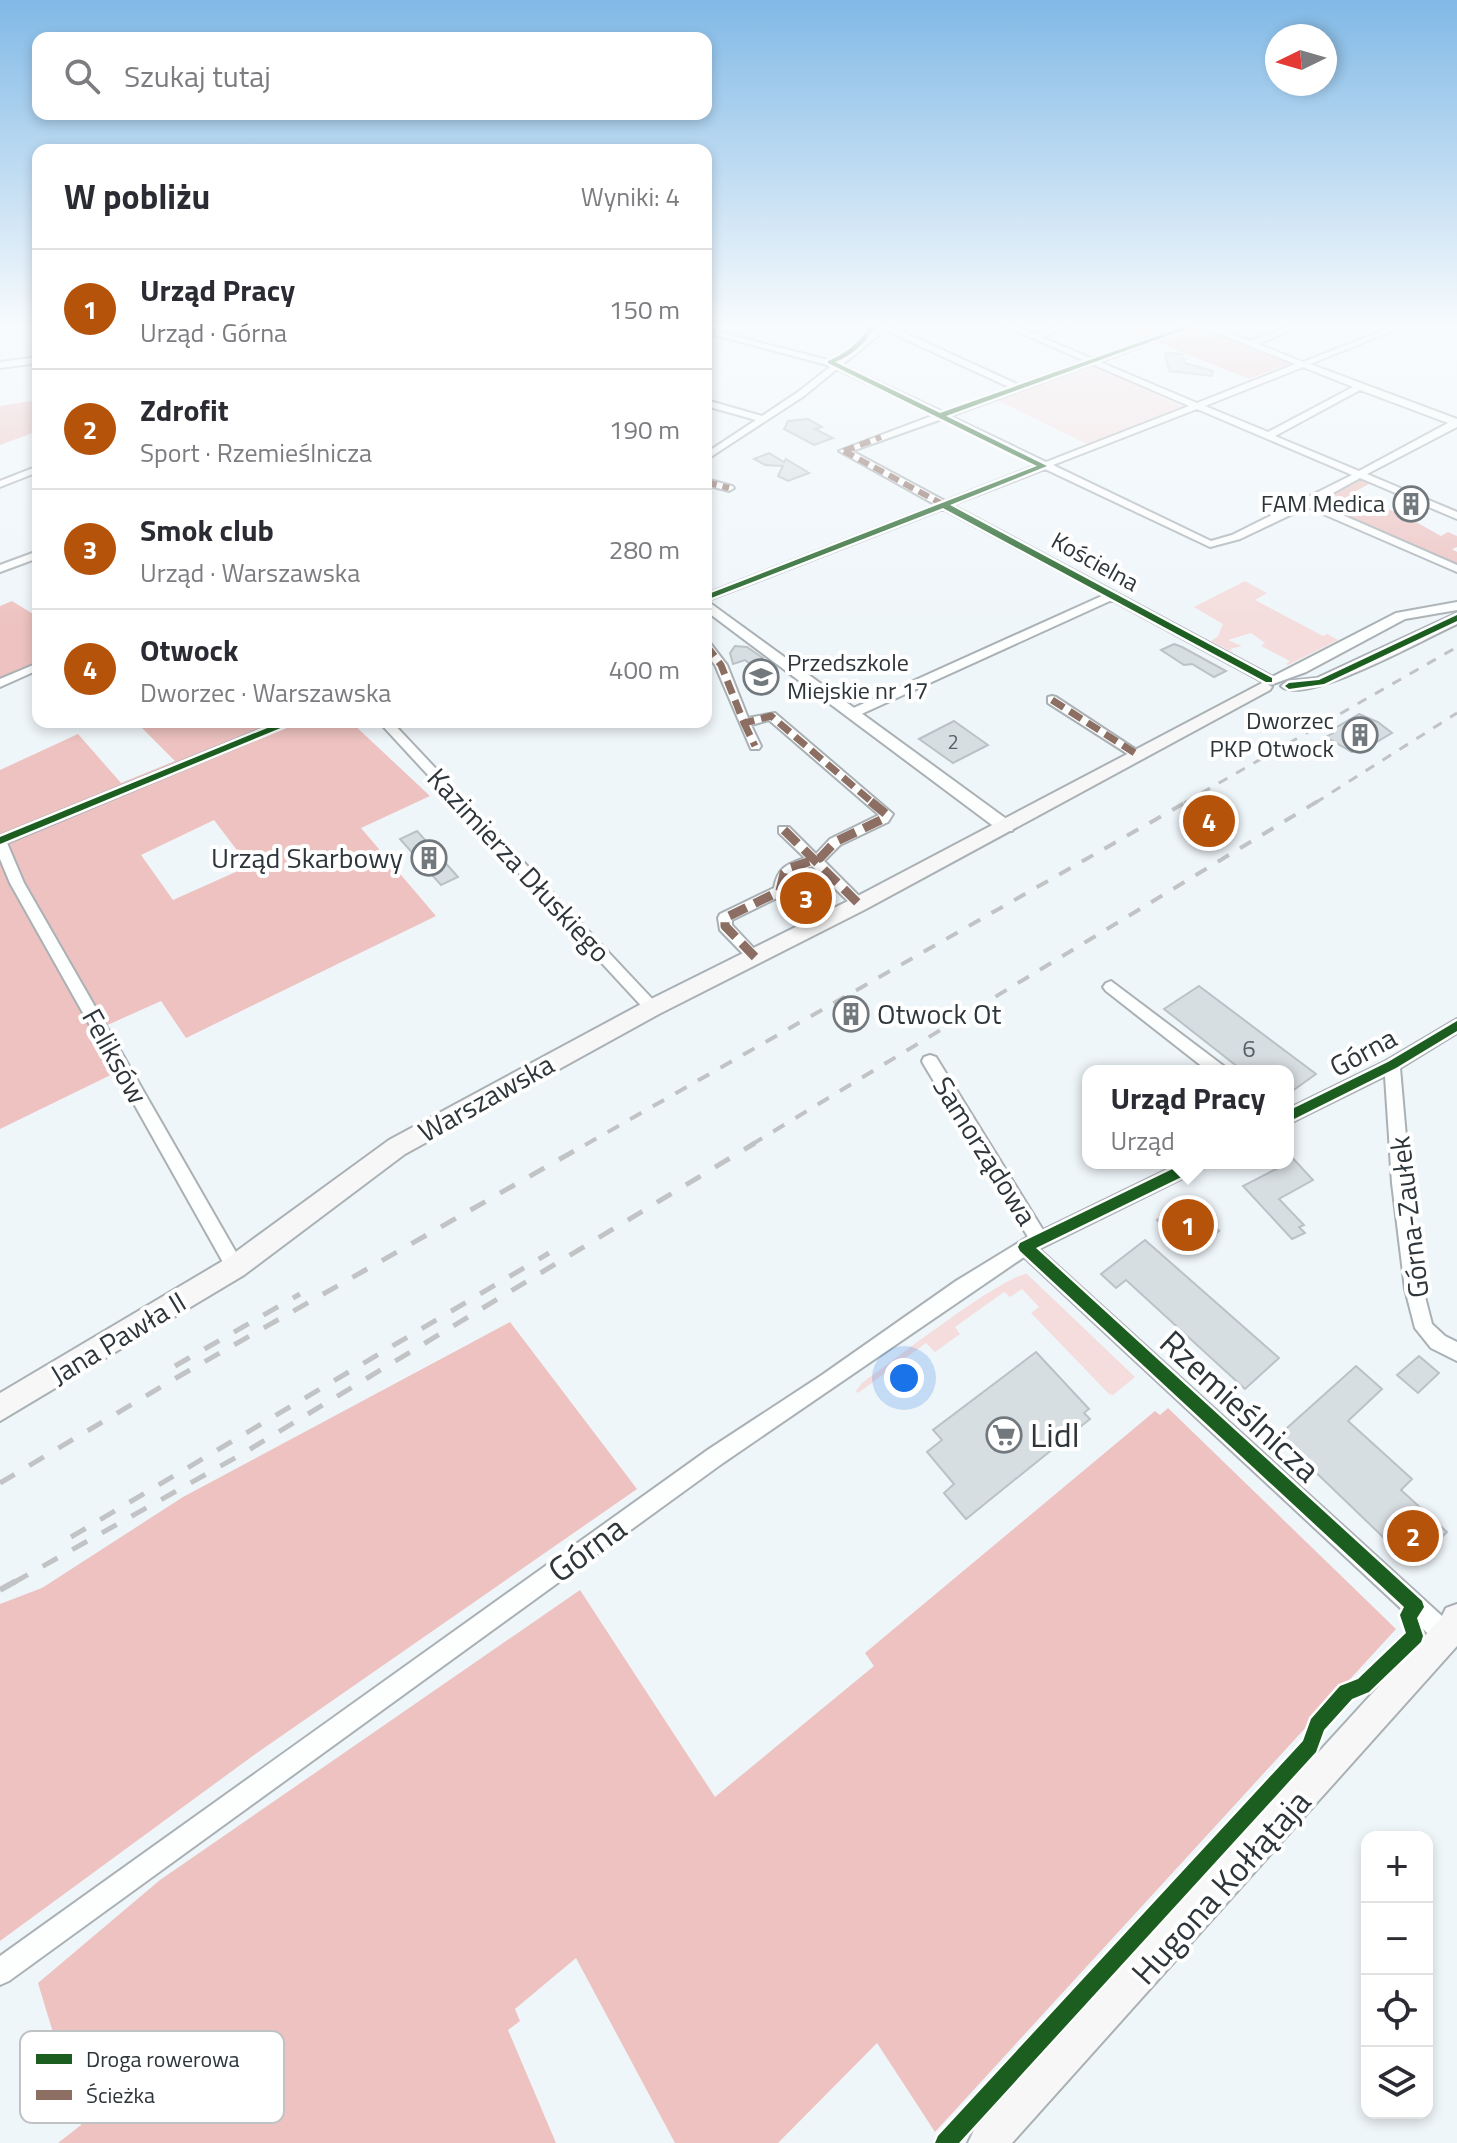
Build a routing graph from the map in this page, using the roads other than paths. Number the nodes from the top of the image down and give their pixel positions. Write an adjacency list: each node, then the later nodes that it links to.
1 (753, 426): 9 (street)
2 (912, 426): 17 (street, Kościelna)
3 (960, 426): 10 (street)
4 (1144, 426): 10 (street)
5 (1245, 426): 8 (street)
6 (1287, 426): 8 (street)
7 (1451, 426): 12 (street)
8 (1268, 436): 12 (street)
9 (712, 453)
10 (1043, 466): 16 (street); 17 (street)
11 (32, 471): 13 (street)
12 (1361, 476): 16 (street); 18 (street)
13 (0, 484)
14 (712, 484): 15 (street)
15 (729, 488)
16 (1307, 503): 21 (street)
17 (944, 505): 22 (street, Kościelna); 23 (street)
18 (1455, 513)
19 (32, 556): 20 (street)
20 (0, 569)
21 (1457, 569)
22 (1111, 596): 31 (street, Kościelna); 33 (street)
23 (712, 599)
24 (712, 606): 33 (street)
25 (1456, 616): 28 (street, Warszawska); 29 (main road, Warszawska)
26 (712, 653): 34 (street)
27 (32, 669): 30 (street)
28 (1301, 669): 29 (street); 31 (street, Warszawska)
29 (1321, 682): 31 (main road, Warszawska)
30 (0, 683)
31 (1277, 686): 38 (main road, Warszawska)
32 (1052, 700): 38 (street)
33 (853, 713): 39 (street)
34 (744, 723): 37 (street); 42 (street)
35 (276, 728): 41 (street)
36 (391, 728): 46 (street, Kazimierza Dłuskiego)
37 (755, 746)
38 (1138, 755): 39 (main road, Warszawska)
39 (1006, 827): 43 (main road, Warszawska)
40 (784, 830): 42 (street)
41 (0, 842): 54 (street, Feliksów)
42 (814, 860): 43 (street); 44 (street)
43 (859, 904): 44 (main road, Warszawska)
44 (755, 957): 46 (main road, Warszawska)
45 (1111, 987): 49 (street)
46 (652, 1008): 54 (main road, Warszawska)
47 (1455, 1029): 50 (street, Górna)
48 (930, 1061): 53 (street, Samorządowa)
49 (1211, 1065)
50 (1392, 1065): 51 (street, Górna); 55 (street, Górna-Zaułek)
51 (1294, 1114)
52 (1185, 1169): 53 (street, Górna)
53 (1032, 1244): 57 (street, Rzemieślnicza); 58 (street, Górna)
54 (235, 1267): 56 (main road, Jana Pawła II)
55 (1457, 1352)
56 (0, 1408)
57 (1453, 1628): 59 (main road, Hugona Kołłątaja)
58 (0, 1972)
59 (987, 2143)

